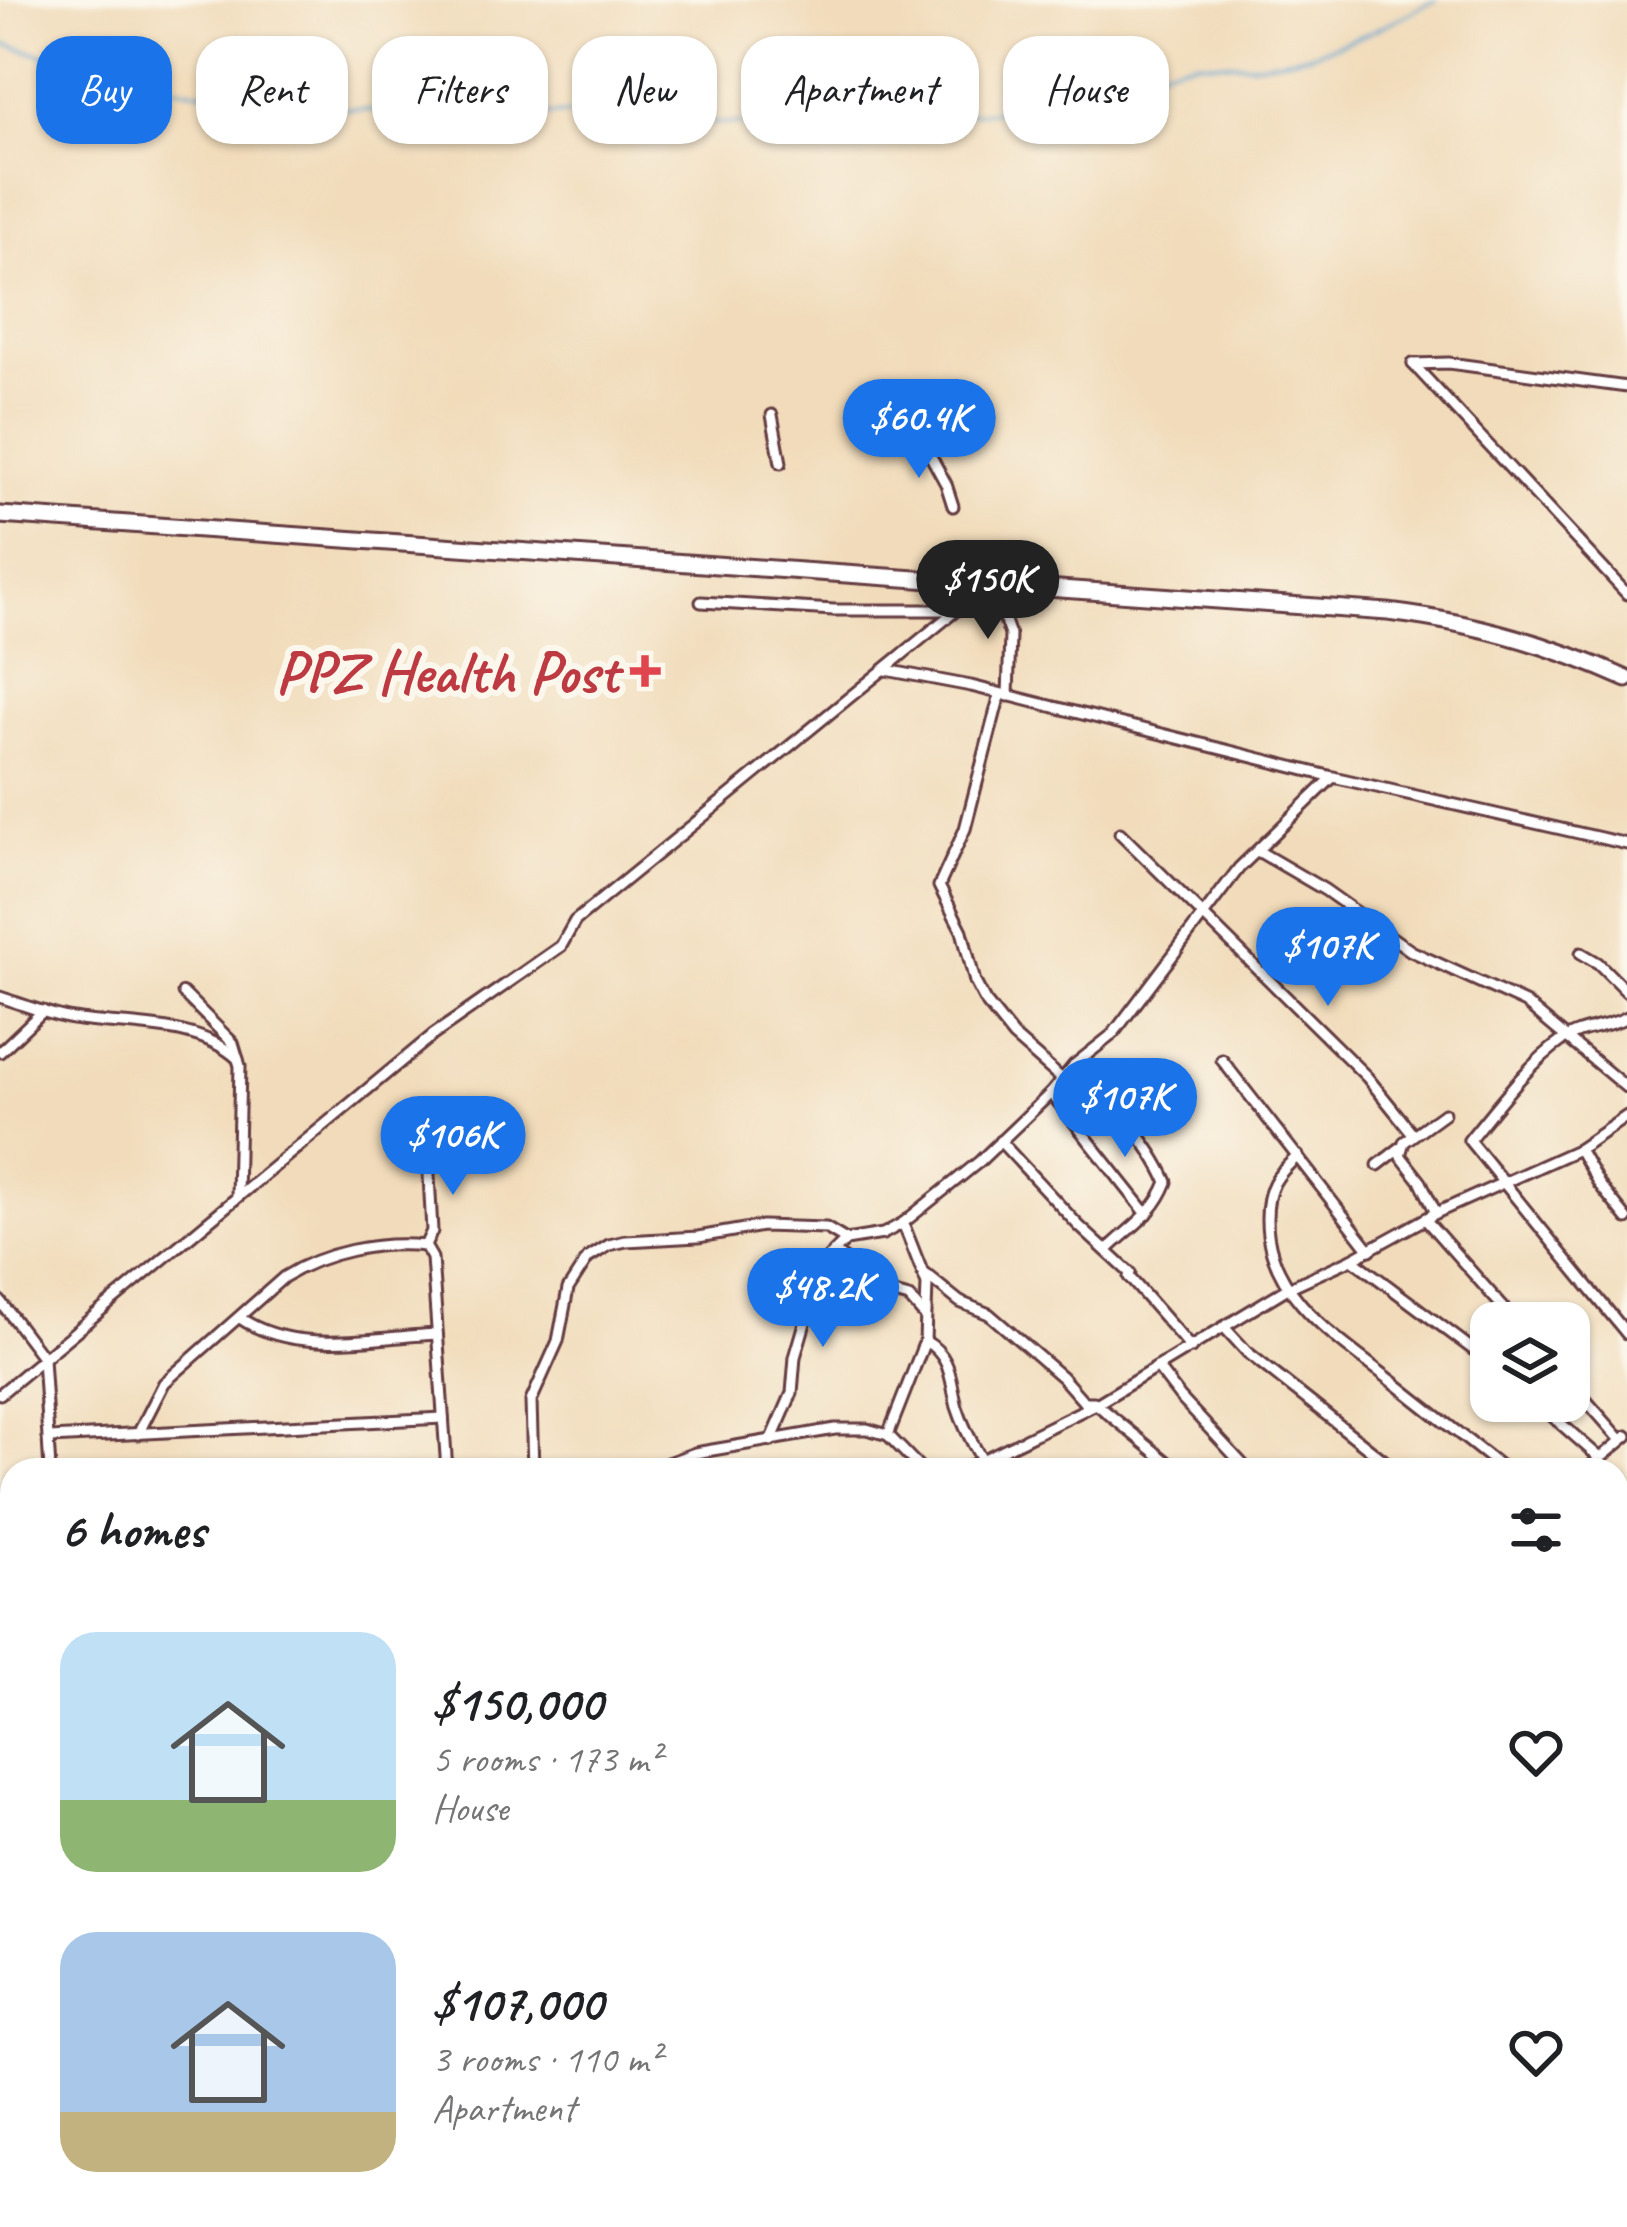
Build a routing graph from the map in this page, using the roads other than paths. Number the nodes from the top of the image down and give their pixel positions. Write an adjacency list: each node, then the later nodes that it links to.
1 (1627, 387): 8 (street)
2 (772, 415): 4 (street)
3 (922, 440): 5 (street)
4 (781, 463)
5 (953, 506)
6 (0, 515): 7 (highway)
7 (991, 582): 10 (street); 12 (highway); 13 (street)
8 (1627, 594)
9 (700, 602): 10 (street)
10 (956, 610): 11 (street)
11 (886, 670): 13 (street); 43 (street)
12 (1627, 680)
13 (1004, 695): 14 (street); 30 (street)
14 (1333, 777): 16 (street); 17 (street)
15 (1120, 833): 18 (street)
16 (1627, 844)
17 (1258, 851): 18 (street); 25 (street)
18 (1203, 918): 29 (street); 35 (street)
19 (1581, 953): 20 (street)
20 (1627, 992)
21 (183, 993): 27 (street)
22 (0, 997): 23 (street)
23 (43, 1011): 26 (street); 27 (street)
24 (1627, 1017): 25 (street)
25 (1567, 1036): 31 (street); 42 (street)
26 (0, 1052)
27 (238, 1059): 43 (street)
28 (1222, 1060): 40 (street)
29 (1074, 1065): 30 (street); 44 (street)
30 (1063, 1080): 32 (street)
31 (1627, 1088)
32 (1051, 1094): 37 (street); 44 (street)
33 (1444, 1113): 35 (street)
34 (1627, 1116): 39 (street)
35 (1413, 1134): 38 (street)
36 (427, 1139): 49 (street)
37 (1000, 1141): 47 (street); 50 (street)
38 (1400, 1148): 41 (street); 45 (street)
39 (1579, 1149): 42 (street); 46 (street)
40 (1298, 1156): 51 (street); 55 (street)
41 (1378, 1165)
42 (1504, 1184): 45 (street); 62 (street)
43 (237, 1196): 66 (street)
44 (1147, 1214): 50 (street)
45 (1431, 1216): 51 (street); 57 (street)
46 (1627, 1219)
47 (903, 1223): 48 (street); 54 (street)
48 (846, 1240): 52 (street); 80 (street)
49 (425, 1246): 59 (street); 61 (street)
50 (1107, 1250): 65 (street)
51 (1370, 1250): 53 (street)
52 (835, 1253): 58 (street); 77 (street)
53 (1352, 1259): 55 (street); 64 (street)
54 (924, 1273): 58 (street); 69 (street)
55 (1288, 1288): 60 (street); 88 (street)
56 (0, 1301): 66 (street)
57 (1500, 1302)
58 (923, 1314): 63 (street)
59 (240, 1318): 61 (street); 73 (street)
60 (1225, 1328): 65 (street); 87 (street)
61 (437, 1334): 71 (street)
62 (1627, 1334)
63 (925, 1340): 74 (street); 83 (street)
64 (1470, 1347)
65 (1191, 1348): 67 (street)
66 (43, 1358): 68 (street); 75 (street)
67 (1157, 1367): 69 (street); 86 (street)
68 (0, 1394)
69 (1096, 1403): 84 (street); 85 (street)
70 (1590, 1403): 76 (street)
71 (443, 1418): 73 (street); 79 (street)
72 (1559, 1422): 89 (street)
73 (138, 1434): 75 (street)
74 (888, 1435): 77 (street); 82 (street)
75 (50, 1438): 78 (street)
76 (1624, 1438): 89 (street)
77 (771, 1441): 81 (street)
78 (50, 1458)
79 (446, 1458)
80 (533, 1458)
81 (681, 1458)
82 (910, 1458)
83 (975, 1458)
84 (991, 1458)
85 (1162, 1458)
86 (1237, 1458)
87 (1381, 1458)
88 (1489, 1458)
89 (1600, 1458)

